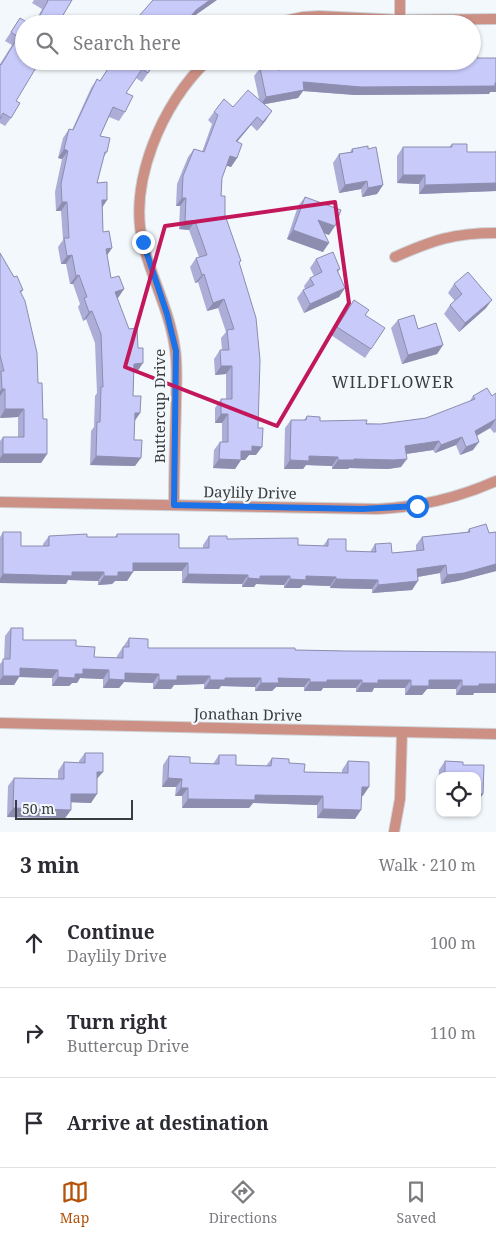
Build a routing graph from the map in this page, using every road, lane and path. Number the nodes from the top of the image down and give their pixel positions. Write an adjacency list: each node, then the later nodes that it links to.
1 (400, 0): 2 (street)
2 (400, 15)
3 (481, 19): 4 (street)
4 (496, 19)
5 (199, 70): 10 (street, Buttercup Drive)
6 (496, 233): 7 (street)
7 (395, 257)
8 (496, 481): 10 (street, Daylily Drive)
9 (0, 502): 10 (street, Daylily Drive)
10 (174, 505)
11 (0, 723): 12 (street, Jonathan Drive)
12 (402, 732): 13 (street, Jonathan Drive); 14 (street)
13 (496, 734)
14 (394, 832)

